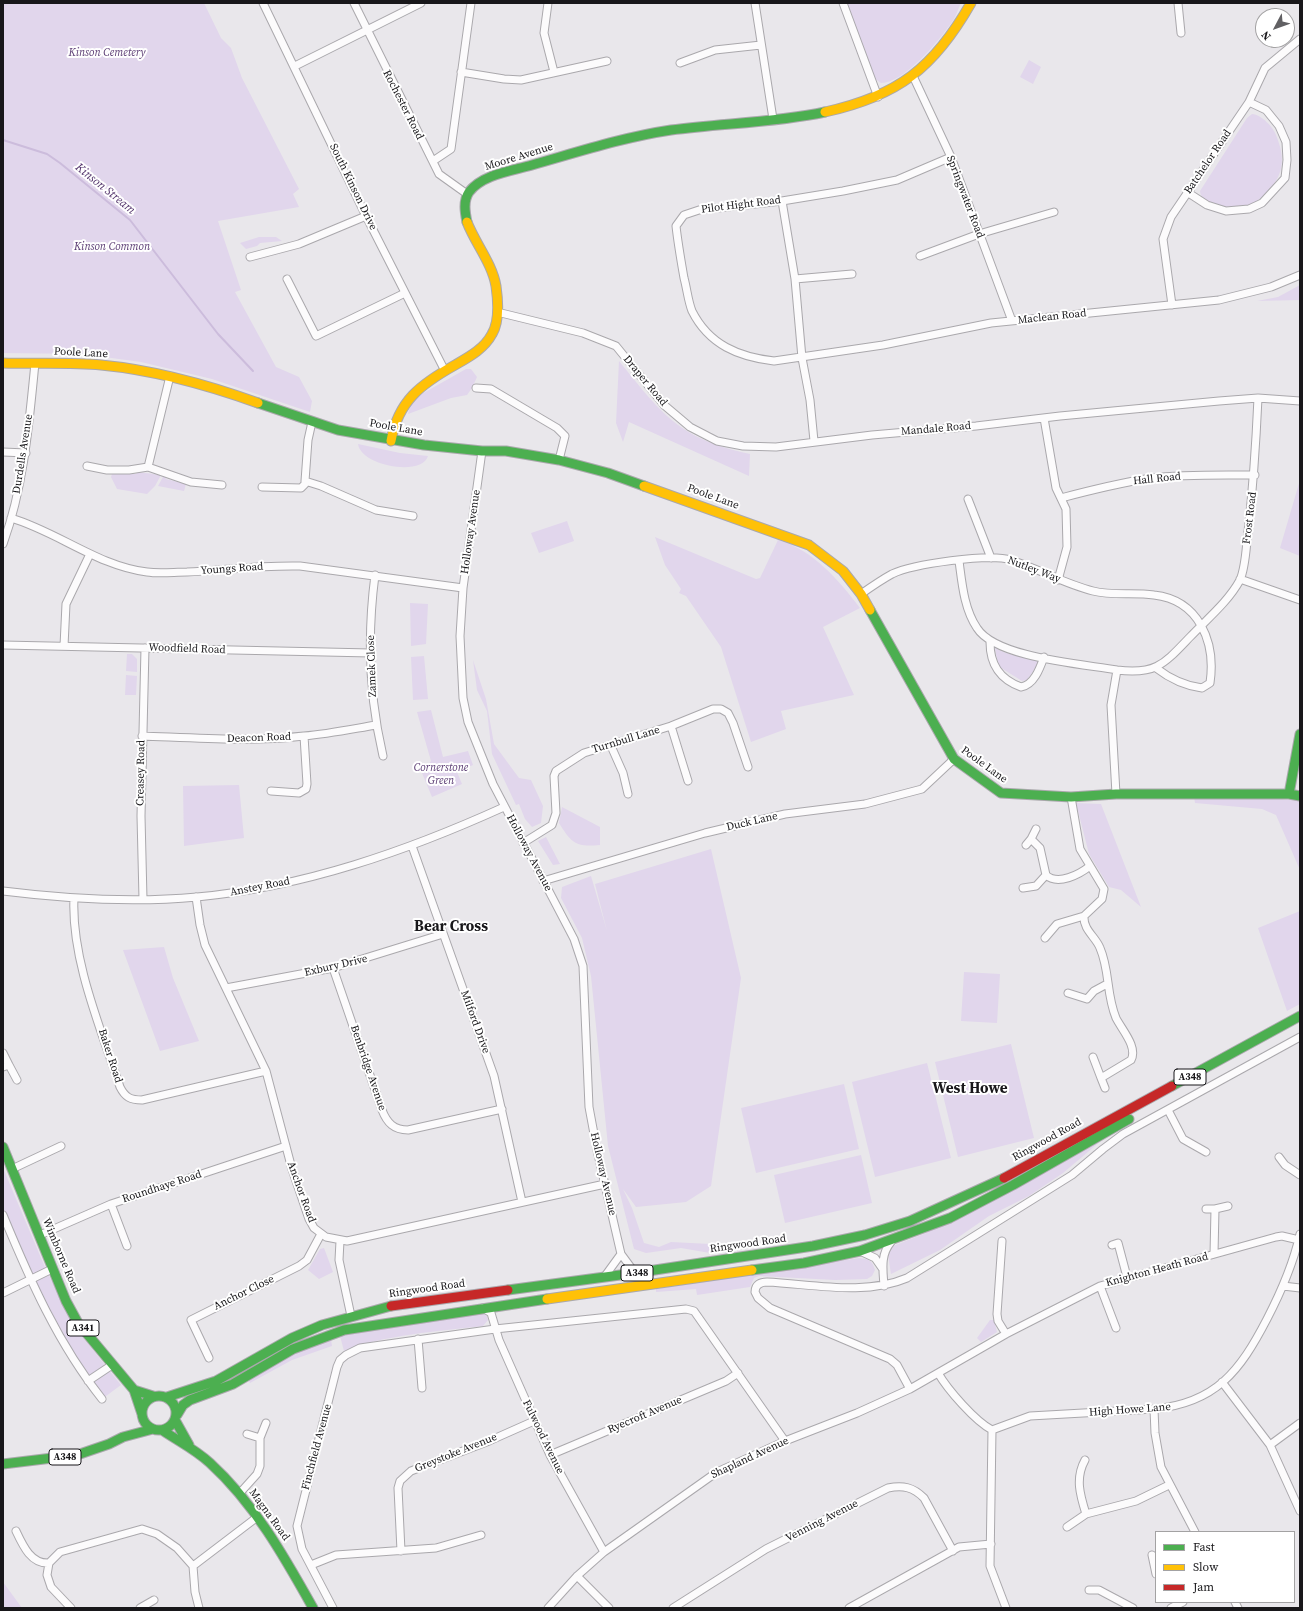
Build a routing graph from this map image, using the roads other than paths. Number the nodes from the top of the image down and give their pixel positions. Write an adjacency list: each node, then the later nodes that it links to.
1 (263, 3): 16 (street, South Kinson Drive)
2 (354, 3): 10 (street, Rochester Road)
3 (421, 3): 10 (street)
4 (471, 3): 17 (street)
5 (548, 3): 18 (street)
6 (755, 3): 13 (street)
7 (842, 3): 20 (street)
8 (971, 3): 19 (main road, Moore Avenue)
9 (1178, 3): 11 (street)
10 (367, 32): 16 (street); 24 (street, Rochester Road)
11 (1182, 34)
12 (1300, 39): 21 (street, Batchelor Road)
13 (761, 44): 15 (street); 22 (street)
14 (607, 61): 18 (street)
15 (680, 63)
16 (295, 66): 29 (street, South Kinson Drive)
17 (461, 72): 18 (street); 24 (street)
18 (554, 72)
19 (913, 76): 20 (main road, Moore Avenue); 23 (street, Springwater Road)
20 (878, 97): 22 (main road, Moore Avenue)
21 (1249, 102): 25 (street, Batchelor Road); 25 (street)
22 (773, 119): 26 (main road, Moore Avenue)
23 (950, 157): 27 (street, Pilot Hight Road); 30 (street, Springwater Road)
24 (433, 161): 26 (street, Rochester Road)
25 (1187, 192): 38 (street, Batchelor Road)
26 (467, 194): 39 (main road)
27 (782, 201): 36 (street); 41 (street, Pilot Hight Road)
28 (1054, 212): 30 (street)
29 (366, 216): 32 (street); 37 (street, South Kinson Drive)
30 (979, 234): 31 (street); 40 (street, Springwater Road)
31 (920, 256)
32 (250, 257)
33 (852, 274): 36 (street)
34 (1300, 275): 38 (street, Maclean Road)
35 (287, 279): 37 (street)
36 (795, 279): 41 (street)
37 (406, 293): 44 (street, South Kinson Drive)
38 (1172, 305): 40 (street, Maclean Road)
39 (497, 312): 44 (main road); 52 (street, Draper Road)
40 (1012, 321): 41 (street, Maclean Road)
41 (802, 358): 52 (street)
42 (3, 363): 43 (main road, Poole Lane)
43 (35, 363): 45 (main road, Poole Lane); 55 (street, Durdells Avenue)
44 (445, 371): 51 (main road)
45 (170, 376): 50 (main road, Poole Lane); 58 (street)
46 (476, 388): 56 (street)
47 (1258, 398): 48 (street, Mandale Road); 49 (street, Mandale Road); 59 (street, Frost Road)
48 (1300, 401)
49 (1044, 418): 52 (street, Mandale Road); 63 (street)
50 (312, 422): 51 (main road, Poole Lane); 60 (street)
51 (391, 441): 53 (main road, Poole Lane)
52 (814, 441)
53 (482, 451): 56 (main road, Poole Lane); 74 (street, Holloway Avenue)
54 (3, 452): 55 (street)
55 (26, 453): 66 (street, Durdells Avenue)
56 (559, 460): 75 (main road, Poole Lane)
57 (87, 466): 58 (street)
58 (148, 467): 61 (street)
59 (1255, 475): 63 (street, Hall Road); 72 (street, Frost Road)
60 (305, 482): 62 (street); 65 (street)
61 (222, 485)
62 (262, 487)
63 (1061, 498): 73 (street)
64 (968, 499): 69 (street)
65 (413, 516)
66 (11, 518): 67 (street, Durdells Avenue); 68 (street, Youngs Road)
67 (4, 541)
68 (90, 554): 71 (street, Youngs Road); 80 (street)
69 (991, 558): 70 (street, Nutley Way); 73 (street, Nutley Way)
70 (959, 561): 75 (street, Nutley Way); 78 (street, Frost Road)
71 (375, 575): 74 (street, Youngs Road); 82 (street, Zamek Close)
72 (1240, 579): 76 (street); 77 (street, Frost Road)
73 (1058, 580): 77 (street, Nutley Way)
74 (463, 588): 102 (street, Holloway Avenue)
75 (861, 594): 93 (main road, Poole Lane)
76 (1300, 600)
77 (1202, 624): 84 (street, Frost Road); 84 (street)
78 (990, 642): 83 (street, Frost Road); 83 (street)
79 (3, 645): 80 (street, Woodfield Road)
80 (64, 646): 81 (street, Woodfield Road)
81 (145, 648): 82 (street, Woodfield Road); 89 (street, Creasey Road)
82 (371, 653): 86 (street, Zamek Close)
83 (1044, 657): 85 (street, Frost Road)
84 (1156, 668): 85 (street, Frost Road)
85 (1117, 670): 98 (street)
86 (376, 725): 90 (street, Deacon Road); 92 (street, Zamek Close)
87 (671, 726): 91 (street, Turnbull Lane); 94 (street, Turnbull Lane); 95 (street)
88 (1300, 734): 99 (main road)
89 (142, 736): 90 (street, Deacon Road); 115 (street, Creasey Road)
90 (304, 736): 96 (street)
91 (611, 746): 97 (street); 105 (street, Turnbull Lane)
92 (383, 756)
93 (954, 759): 101 (main road, Poole Lane); 110 (street, Duck Lane)
94 (748, 766)
95 (688, 781)
96 (271, 791)
97 (628, 794)
98 (1116, 794): 99 (main road, Poole Lane); 101 (main road, Poole Lane)
99 (1289, 794): 100 (main road, Poole Lane)
100 (1300, 796)
101 (1070, 797): 108 (street)
102 (504, 807): 105 (street, Holloway Avenue); 107 (street, Anstey Road)
103 (1036, 829): 104 (street)
104 (1031, 838): 106 (street); 109 (street)
105 (523, 843): 110 (street, Holloway Avenue)
106 (1026, 845)
107 (412, 846): 113 (street, Anstey Road); 117 (street, Milford Drive)
108 (1090, 866): 109 (street); 116 (street)
109 (1046, 875): 111 (street)
110 (543, 881): 144 (street, Holloway Avenue)
111 (1023, 888)
112 (3, 891): 114 (street, Anstey Road)
113 (196, 897): 115 (street, Anstey Road); 121 (street, Anchor Road)
114 (74, 898): 115 (street, Anstey Road); 129 (street, Baker Road)
115 (143, 899)
116 (1084, 916): 118 (street); 120 (street)
117 (443, 934): 119 (street, Exbury Drive); 133 (street, Milford Drive)
118 (1045, 938)
119 (333, 968): 121 (street, Exbury Drive); 133 (street, Benbridge Avenue)
120 (1107, 984): 122 (street); 130 (street)
121 (226, 988): 129 (street, Anchor Road)
122 (1068, 993)
123 (1300, 1016): 164 (main road, Ringwood Road / A348)
124 (1300, 1026): 154 (main road, Ringwood Road / A348)
125 (1300, 1037): 134 (street)
126 (3, 1053): 128 (street)
127 (1093, 1057): 130 (street)
128 (6, 1066): 131 (street)
129 (266, 1071): 136 (street, Anchor Road)
130 (1102, 1078): 132 (street)
131 (17, 1080)
132 (1105, 1088)
133 (502, 1109): 145 (street, Milford Drive)
134 (1168, 1110): 138 (street); 168 (street)
135 (61, 1146): 141 (street)
136 (286, 1146): 146 (street, Roundhaye Road); 151 (street, Anchor Road)
137 (3, 1148): 141 (main road, Wimborne Road / A341)
138 (1206, 1152)
139 (1279, 1157): 140 (street)
140 (1284, 1165): 142 (street); 143 (street)
141 (12, 1169): 152 (main road, Wimborne Road / A341)
142 (1278, 1170)
143 (1300, 1175)
144 (605, 1184): 145 (street, Anchor Road); 160 (street, Holloway Avenue)
145 (522, 1202): 155 (street, Anchor Road)
146 (110, 1204): 152 (street, Roundhaye Road); 158 (street)
147 (1228, 1206): 148 (street)
148 (1215, 1209): 149 (street); 161 (street)
149 (1206, 1210)
150 (3, 1215): 167 (street)
151 (321, 1234): 155 (street, Anchor Road); 181 (street, Anchor Close)
152 (40, 1235): 162 (main road, Wimborne Road / A341)
153 (1299, 1237): 161 (street, Knighton Heath Road); 170 (street, High Howe Lane)
154 (893, 1240): 159 (main road, Ringwood Road / A348); 163 (street)
155 (340, 1241): 175 (street)
156 (1002, 1241): 179 (street)
157 (1118, 1243): 166 (street)
158 (127, 1246)
159 (860, 1250): 163 (street); 173 (main road, Ringwood Road / A348)
160 (621, 1254): 164 (street, Holloway Avenue); 165 (street)
161 (1214, 1254): 166 (street, Knighton Heath Road)
162 (52, 1269): 167 (street); 182 (main road, Wimborne Road / A341)
163 (882, 1270): 168 (street)
164 (635, 1273): 165 (main road, Ringwood Road / A348)
165 (605, 1276): 175 (main road, Ringwood Road / A348)
166 (1127, 1277): 169 (street, Knighton Heath Road)
167 (30, 1280): 172 (street); 185 (street)
168 (884, 1286): 188 (street)
169 (1100, 1286): 177 (street); 179 (street, Knighton Heath Road)
170 (1283, 1286): 171 (street); 186 (street, High Howe Lane)
171 (1300, 1288)
172 (3, 1293)
173 (502, 1306): 174 (main road, Ringwood Road / A348); 176 (street)
174 (482, 1308): 176 (street); 195 (main road, Ringwood Road / A348)
175 (351, 1316): 191 (main road, Ringwood Road / A348)
176 (493, 1318): 178 (street, Fulwood Avenue)
177 (1116, 1328)
178 (495, 1329): 180 (street); 183 (street); 196 (street, Fulwood Avenue)
179 (1006, 1334): 184 (street, Knighton Heath Road)
180 (418, 1339): 187 (street); 225 (street, Finchfield Avenue)
181 (209, 1358)
182 (112, 1365): 185 (street); 189 (main road, Wimborne Road / A341)
183 (738, 1373): 204 (street); 207 (street, Ryecroft Avenue)
184 (938, 1374): 188 (street, Shapland Avenue); 200 (street)
185 (88, 1381): 192 (street)
186 (1222, 1382): 193 (street, High Howe Lane); 205 (street)
187 (420, 1384)
188 (910, 1389): 204 (street, Shapland Avenue)
189 (134, 1390): 190 (main road); 194 (main road, Wimborne Road)
190 (153, 1396): 191 (main road, A348); 194 (main road, A348)
191 (167, 1397): 195 (main road)
192 (102, 1399)
193 (1154, 1409): 200 (street, High Howe Lane); 210 (street)
194 (142, 1416): 199 (main road); 202 (main road, A348)
195 (176, 1417): 199 (main road, A348); 206 (main road, Magna Road)
196 (534, 1421): 207 (street, Fulwood Avenue); 220 (street, Greystoke Avenue)
197 (266, 1423): 203 (street)
198 (1300, 1423): 205 (street)
199 (157, 1429): 202 (main road, A348); 206 (main road, Magna Road)
200 (992, 1430): 219 (street)
201 (247, 1434): 203 (street)
202 (123, 1436): 209 (main road, A348)
203 (260, 1438): 211 (street)
204 (785, 1441): 222 (street, Shapland Avenue)
205 (1270, 1445): 212 (street)
206 (190, 1447): 211 (main road, Magna Road)
207 (550, 1455): 222 (street, Fulwood Avenue)
208 (1085, 1460): 213 (street)
209 (3, 1464)
210 (1169, 1485): 213 (street); 217 (street)
211 (239, 1494): 214 (main road, Magna Road)
212 (1300, 1511)
213 (1086, 1514): 215 (street)
214 (256, 1518): 226 (street); 234 (main road, Magna Road)
215 (1067, 1528)
216 (16, 1531): 224 (street)
217 (1194, 1531)
218 (481, 1535): 220 (street)
219 (991, 1544): 221 (street); 240 (street)
220 (401, 1550): 225 (street)
221 (953, 1551): 238 (street, Venning Avenue); 239 (street)
222 (604, 1552): 228 (street, Shapland Avenue)
223 (1152, 1555): 227 (street)
224 (49, 1564): 226 (street); 232 (street)
225 (310, 1565): 235 (street)
226 (193, 1566): 233 (street)
227 (1155, 1569)
228 (577, 1576): 236 (street, Shapland Avenue); 237 (street)
229 (1090, 1590): 241 (street)
230 (154, 1600): 231 (street)
231 (144, 1607)
232 (71, 1608)
233 (199, 1608)
234 (313, 1608)
235 (333, 1608)
236 (548, 1608)
237 (609, 1608)
238 (673, 1608)
239 (849, 1608)
240 (1006, 1608)
241 (1133, 1608)

